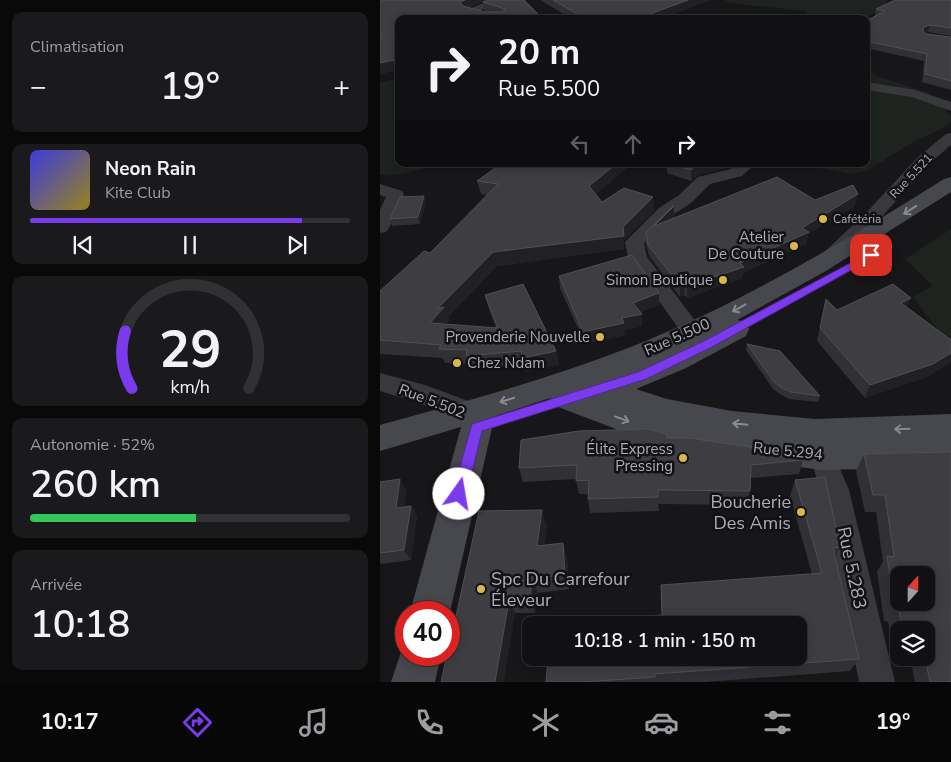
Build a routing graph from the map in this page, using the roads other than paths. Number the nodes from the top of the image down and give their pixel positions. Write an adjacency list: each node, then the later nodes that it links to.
1 (500, 0): 2 (street)
2 (484, 15)
3 (870, 87): 4 (street)
4 (951, 108)
5 (951, 137): 11 (street, Rue 5.521)
6 (743, 167): 12 (street)
7 (951, 183): 11 (main road, Rue 5.500, one-way to 11)
8 (380, 189): 10 (street)
9 (951, 204): 14 (main road, Rue 5.500)
10 (380, 228)
11 (829, 258): 12 (main road, Rue 5.500, one-way to 12)
12 (692, 331): 14 (main road, Rue 5.500)
13 (380, 382): 15 (street, Rue 5.502)
14 (572, 389): 15 (main road, Rue 5.500); 16 (main road, Rue 5.294, one-way to 14); 19 (main road, Rue 5.294, one-way to 19)
15 (473, 420): 17 (main road, Rue 5.500); 20 (main road, Rue 5.500); 21 (main road)
16 (951, 427)
17 (380, 438)
18 (951, 453): 19 (main road, Rue 5.294)
19 (822, 456): 24 (street, Rue 5.283)
20 (380, 458)
21 (432, 601)
22 (417, 666): 23 (main road)
23 (413, 682)
24 (877, 682)

